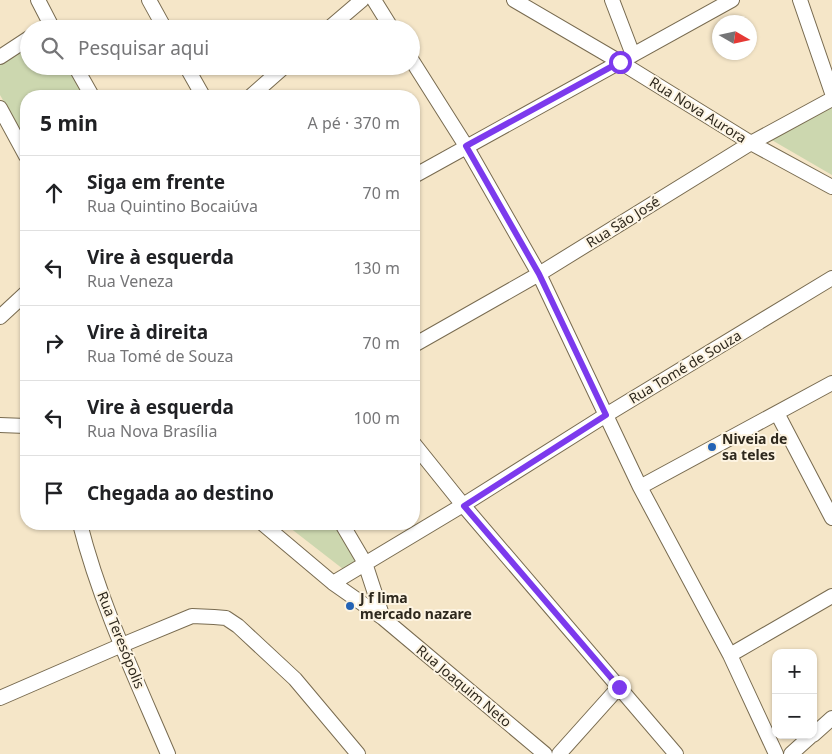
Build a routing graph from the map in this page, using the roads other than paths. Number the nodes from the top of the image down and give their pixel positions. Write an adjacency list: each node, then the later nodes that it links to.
1 (38, 0): 9 (street)
2 (149, 0): 10 (street)
3 (362, 0): 11 (street)
4 (374, 0): 12 (street)
5 (514, 0): 16 (street, Rua Nova Aurora)
6 (612, 0): 14 (street)
7 (732, 0): 14 (street)
8 (800, 0): 24 (street)
9 (46, 20)
10 (160, 20)
11 (339, 20)
12 (386, 20)
13 (20, 44): 15 (street)
14 (633, 55): 16 (street)
15 (0, 57)
16 (620, 62): 27 (street, Rua Nova Aurora); 29 (street)
17 (420, 73): 29 (street)
18 (80, 75): 21 (street)
19 (191, 75): 22 (street)
20 (275, 75): 23 (street)
21 (89, 90)
22 (199, 90)
23 (258, 90)
24 (832, 93)
25 (832, 99): 27 (street, Rua São José)
26 (0, 108): 28 (street)
27 (751, 143): 31 (street, Rua Nova Aurora); 32 (street, Rua São José)
28 (20, 145)
29 (466, 146): 30 (street); 32 (street)
30 (420, 173)
31 (832, 187)
32 (539, 274): 36 (street, Rua São José); 39 (street)
33 (832, 278): 39 (street, Rua Tomé de Souza)
34 (20, 298): 35 (street)
35 (0, 317)
36 (420, 342)
37 (832, 383): 38 (street)
38 (777, 413): 43 (street); 45 (street)
39 (606, 415): 43 (street); 44 (street, Rua Tomé de Souza)
40 (0, 425): 41 (street)
41 (20, 426)
42 (420, 451): 44 (street)
43 (640, 487): 54 (street)
44 (464, 506): 49 (street, Rua Tomé de Souza); 55 (street)
45 (832, 518)
46 (82, 530): 53 (street, Rua Teresópolis)
47 (269, 530): 50 (street, Rua Joaquim Neto)
48 (346, 530): 49 (street)
49 (365, 563): 50 (street, Rua Tomé de Souza); 52 (street)
50 (333, 583): 52 (street, Rua Joaquim Neto)
51 (832, 596): 54 (street)
52 (383, 618): 62 (street, Rua Joaquim Neto)
53 (122, 645): 56 (street); 60 (street, Rua Teresópolis); 61 (street)
54 (730, 655): 65 (street)
55 (619, 687): 63 (street); 64 (street)
56 (0, 698)
57 (832, 718): 58 (street)
58 (817, 731)
59 (808, 739): 66 (street)
60 (168, 754)
61 (357, 754)
62 (545, 754)
63 (560, 754)
64 (676, 754)
65 (776, 754)
66 (791, 754)

